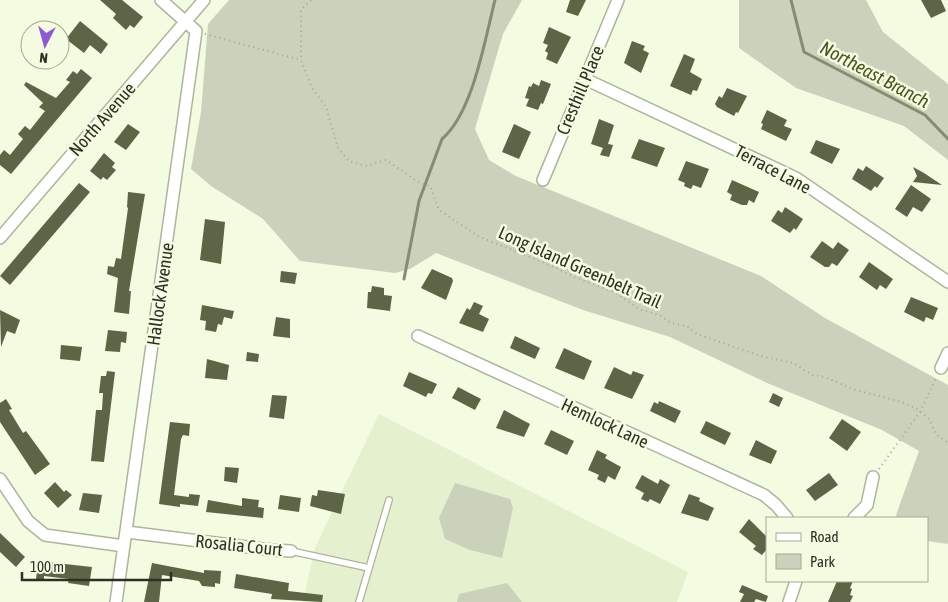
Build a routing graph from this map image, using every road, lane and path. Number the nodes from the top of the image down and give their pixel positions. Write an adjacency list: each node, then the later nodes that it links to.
1 (161, 0): 5 (street)
2 (204, 0): 5 (street, North Avenue)
3 (310, 0): 7 (path, Long Island Greenbelt Trail)
4 (618, 0): 8 (street, Cresthill Place)
5 (187, 22): 6 (street); 10 (street, North Avenue)
6 (196, 31): 7 (path); 22 (street, Hallock Avenue)
7 (301, 60): 15 (path, Long Island Greenbelt Trail)
8 (585, 79): 9 (street, Cresthill Place); 11 (street, Terrace Lane)
9 (543, 180)
10 (0, 238)
11 (948, 282)
12 (418, 336): 20 (street, Hemlock Lane)
13 (948, 354): 14 (street)
14 (941, 368): 15 (path)
15 (920, 412): 16 (path, Long Island Greenbelt Trail); 17 (path)
16 (948, 443)
17 (873, 477): 21 (street)
18 (0, 479): 23 (street)
19 (389, 500): 25 (lane)
20 (786, 517)
21 (855, 517)
22 (127, 532): 23 (street, Hallock Avenue); 24 (street, Rosalia Court)
23 (124, 546): 27 (street, Hallock Avenue)
24 (292, 551): 25 (lane)
25 (369, 568): 28 (lane)
26 (796, 582): 29 (street)
27 (116, 602)
28 (359, 602)
29 (789, 602)

